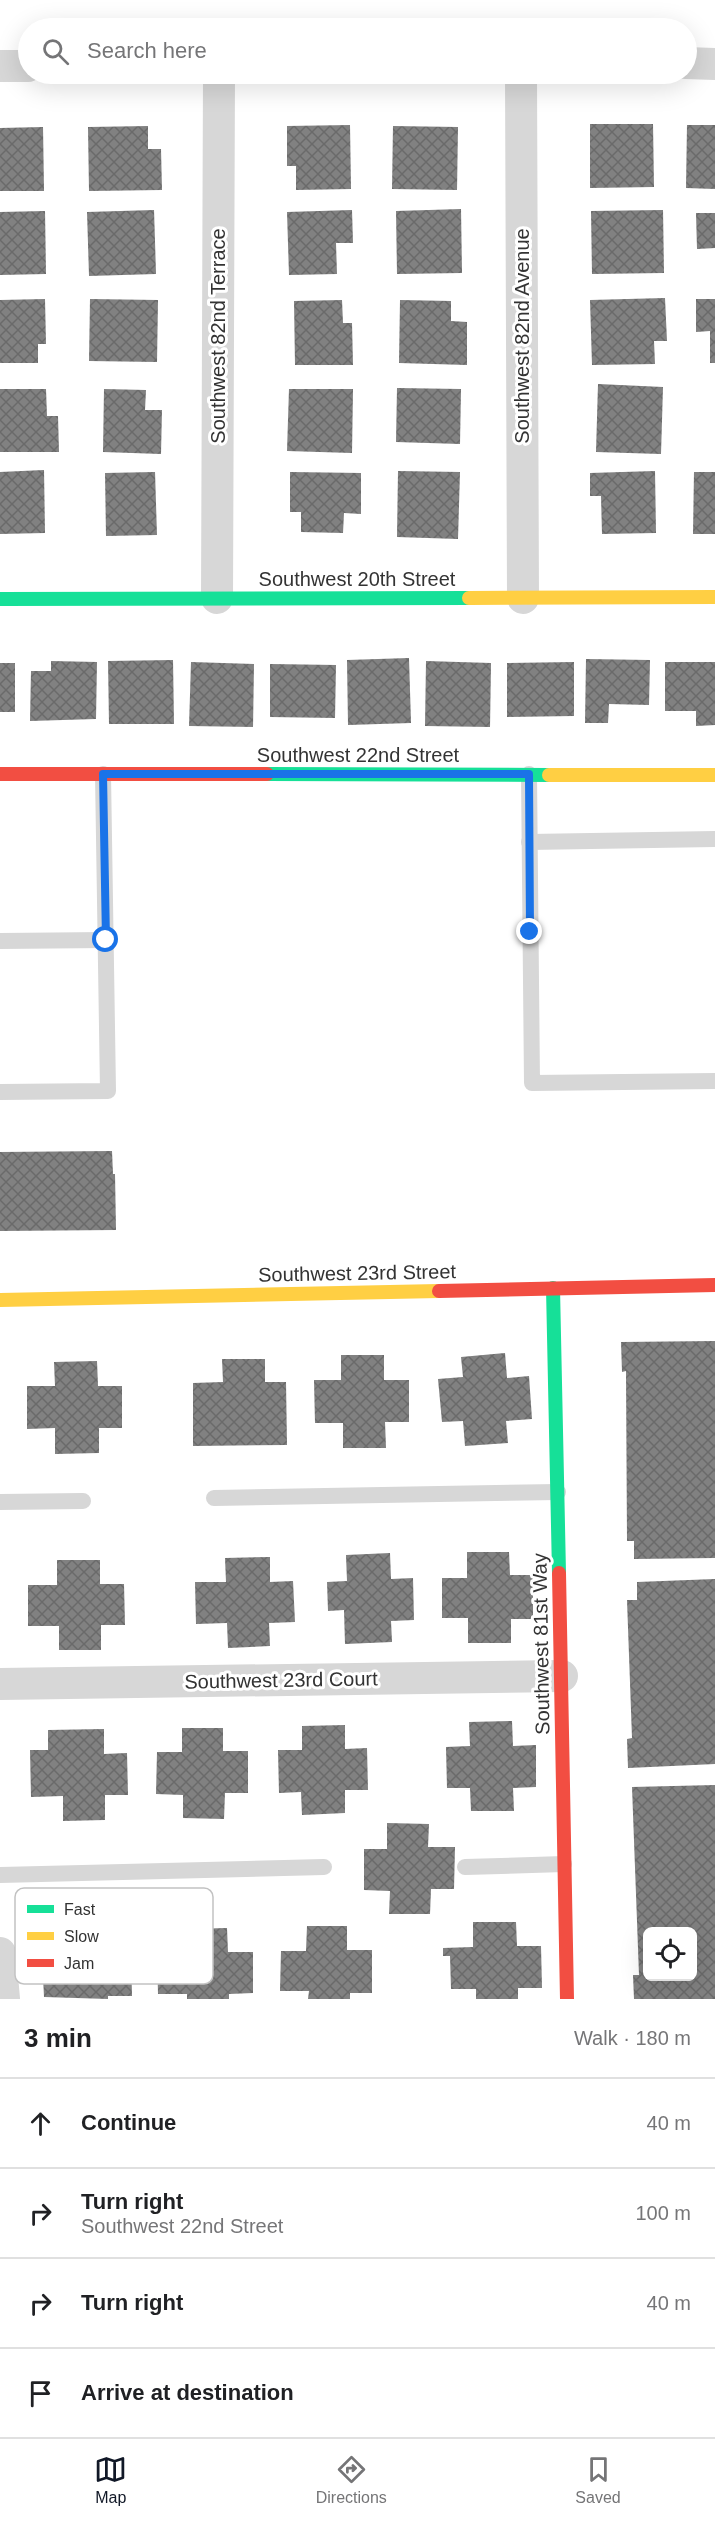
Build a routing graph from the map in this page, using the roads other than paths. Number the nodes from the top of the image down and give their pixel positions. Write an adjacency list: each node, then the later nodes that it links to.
1 (697, 63): 2 (street)
2 (715, 64)
3 (0, 66): 4 (street)
4 (18, 66)
5 (219, 84): 8 (street, Southwest 82nd Terrace)
6 (521, 84): 9 (street, Southwest 82nd Avenue)
7 (715, 597): 9 (street, Southwest 20th Street)
8 (217, 598): 9 (street, Southwest 20th Street); 10 (street, Southwest 20th Street)
9 (523, 598)
10 (0, 599)
11 (0, 774): 12 (street, Southwest 22nd Street)
12 (103, 774): 13 (street, Southwest 22nd Street); 17 (lane)
13 (529, 774): 14 (street, Southwest 22nd Street); 16 (lane)
14 (715, 775)
15 (715, 839): 16 (lane)
16 (529, 842): 19 (lane)
17 (106, 940): 18 (lane); 20 (lane)
18 (0, 941)
19 (715, 1081)
20 (0, 1092)
21 (715, 1285): 22 (street, Southwest 23rd Street)
22 (553, 1288): 23 (street, Southwest 23rd Street); 24 (street, Southwest 81st Way)
23 (0, 1300)
24 (558, 1492): 25 (lane); 28 (street, Southwest 81st Way)
25 (214, 1498)
26 (82, 1501): 27 (lane)
27 (0, 1502)
28 (562, 1676): 29 (street, Southwest 23rd Court); 30 (street, Southwest 81st Way)
29 (0, 1683)
30 (564, 1864): 32 (lane); 36 (street, Southwest 81st Way)
31 (324, 1866): 33 (lane)
32 (465, 1866)
33 (0, 1875)
34 (0, 1953): 35 (street)
35 (4, 1999)
36 (567, 1999)

